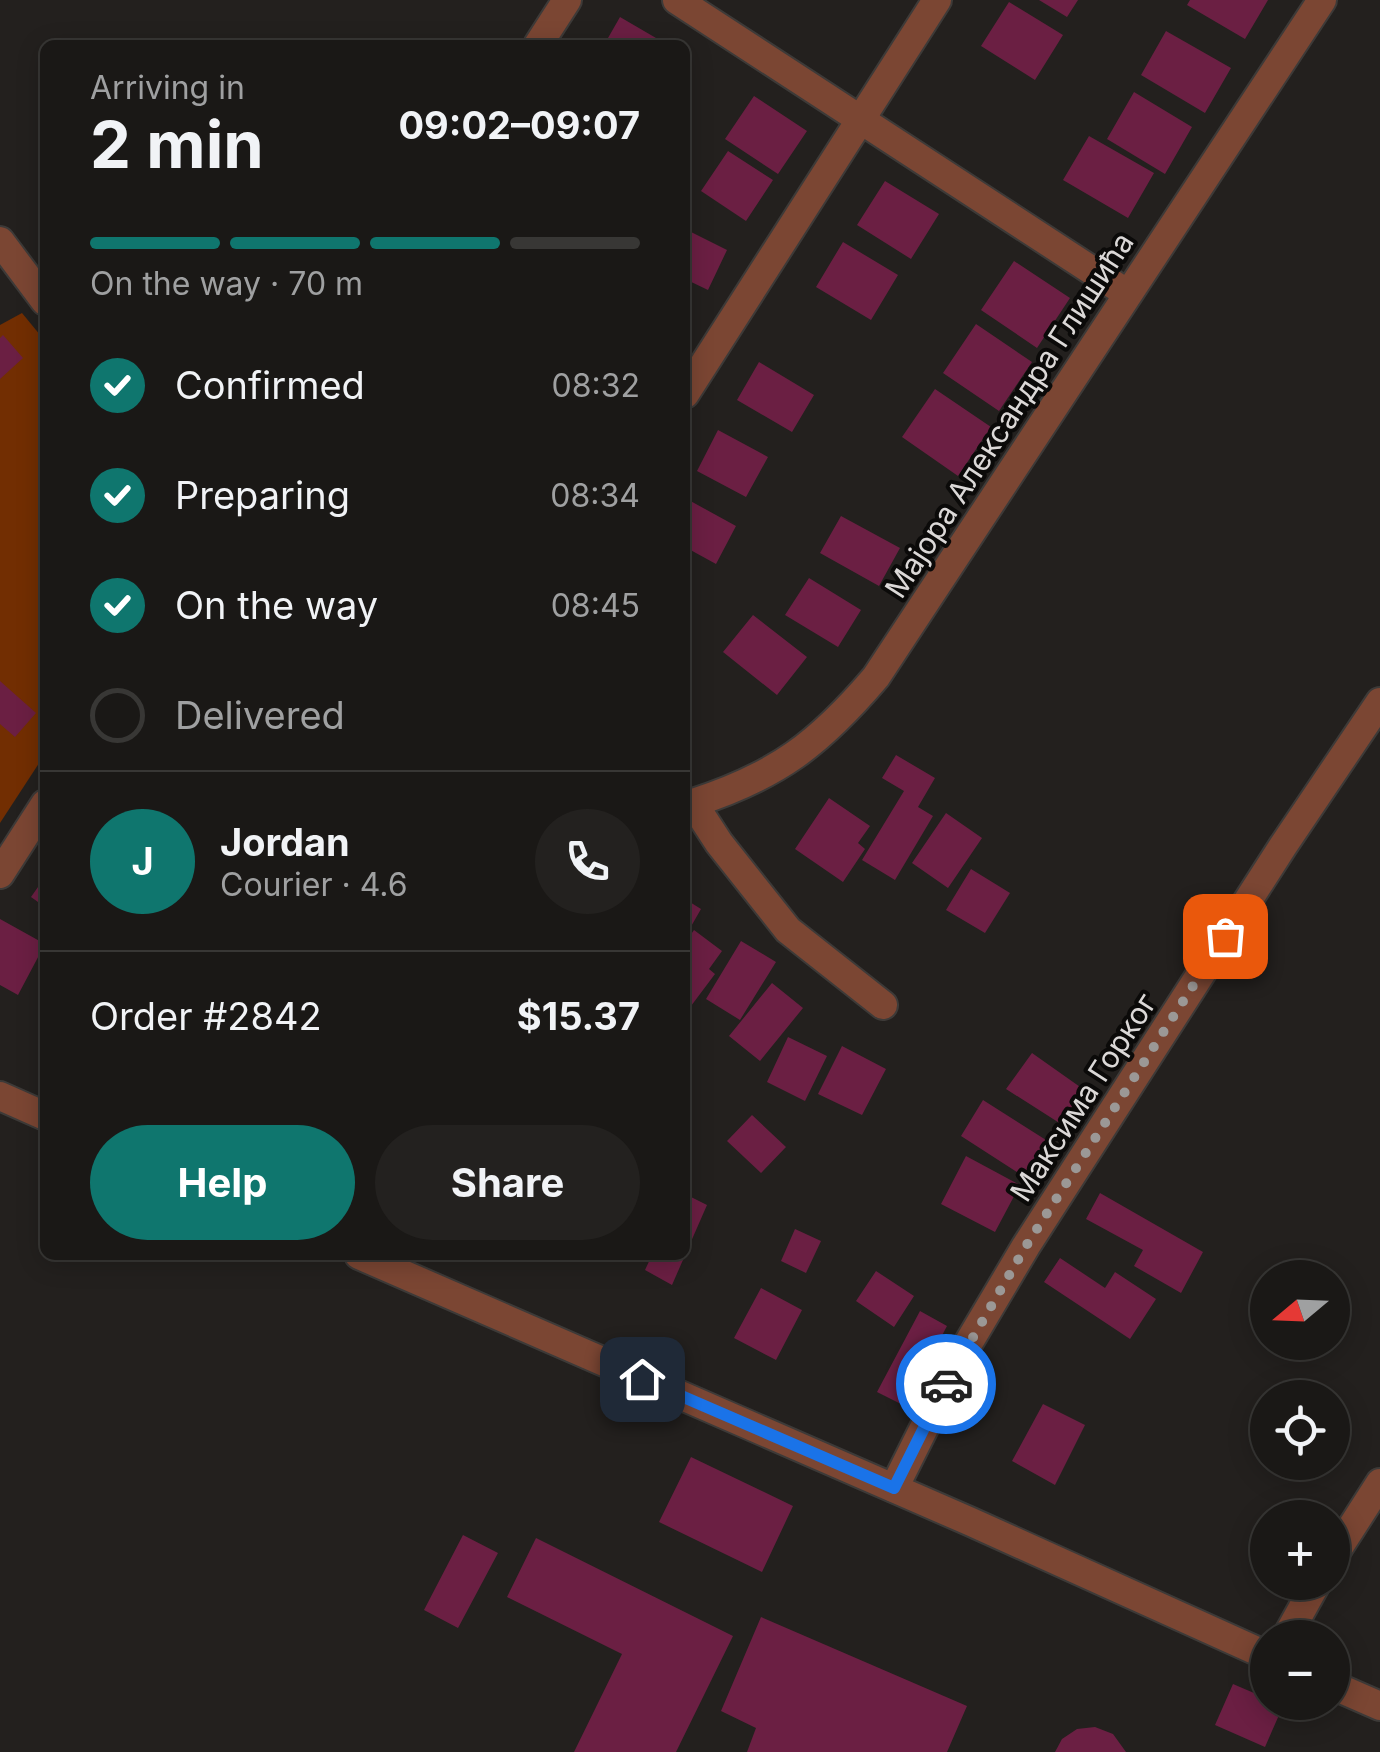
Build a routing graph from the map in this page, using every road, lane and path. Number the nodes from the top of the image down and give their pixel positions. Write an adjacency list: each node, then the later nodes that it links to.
1 (567, 0): 5 (street)
2 (677, 0): 6 (street)
3 (937, 0): 6 (street)
4 (1322, 0): 9 (street, Мајора Александра Глишића)
5 (541, 40)
6 (859, 118): 9 (street); 10 (street)
7 (0, 241): 8 (street)
8 (40, 294)
9 (1128, 294): 12 (street, Мајора Александра Глишића)
10 (690, 386)
11 (1380, 702): 21 (street, Максима Горког)
12 (690, 804)
13 (690, 805): 16 (street)
14 (40, 812): 15 (street)
15 (0, 874)
16 (883, 1004)
17 (0, 1096): 18 (street)
18 (40, 1114)
19 (370, 1260): 21 (street)
20 (1380, 1483): 22 (street)
21 (894, 1488): 23 (street)
22 (1350, 1530)
23 (1250, 1648)
24 (1350, 1693): 25 (street)
25 (1380, 1706)

